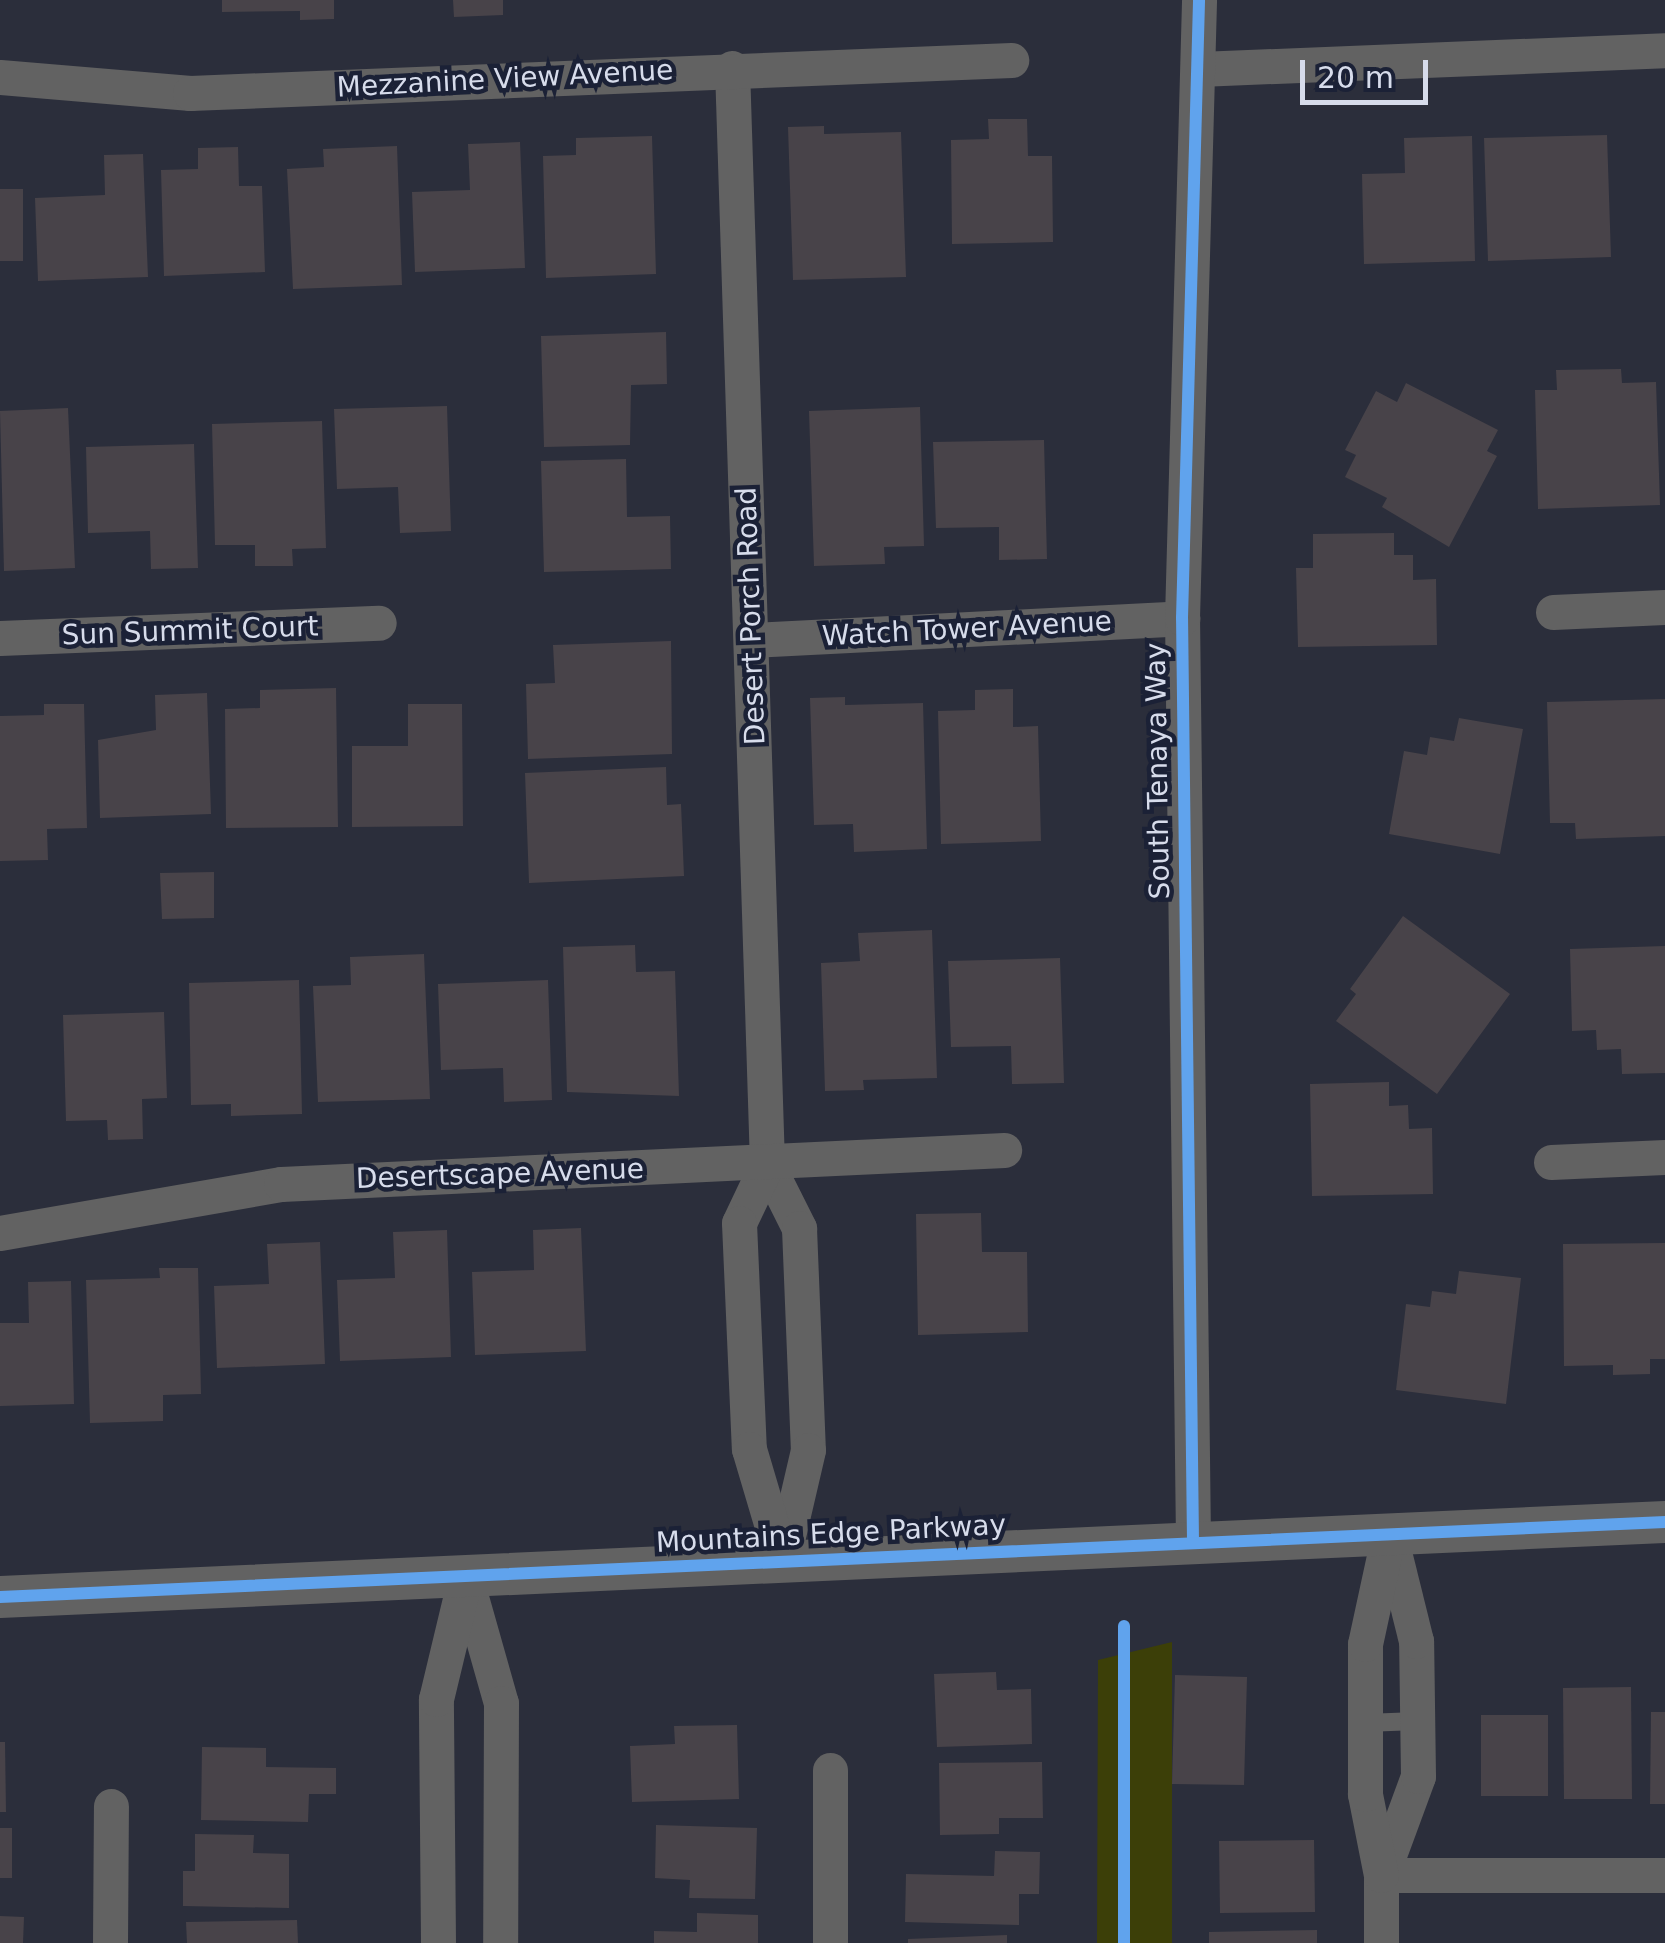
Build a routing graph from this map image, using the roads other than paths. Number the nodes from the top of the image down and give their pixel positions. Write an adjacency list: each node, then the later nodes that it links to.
1 (1199, 0): 5 (street, South Tenaya Way)
2 (1665, 50): 5 (street)
3 (1011, 60): 4 (street, Mezzanine View Avenue)
4 (732, 68): 6 (street, Mezzanine View Avenue); 12 (street, Desert Porch Road)
5 (1199, 69): 9 (street, South Tenaya Way)
6 (0, 77)
7 (1665, 607): 8 (street)
8 (1553, 612)
9 (1182, 618): 12 (street, Watch Tower Avenue); 20 (street, South Tenaya Way)
10 (379, 623): 11 (street, Sun Summit Court)
11 (0, 638)
12 (752, 640): 16 (street, Desert Porch Road)
13 (1004, 1150): 16 (street, Desertscape Avenue)
14 (1665, 1157): 15 (street)
15 (1550, 1162)
16 (768, 1164): 17 (street, Desertscape Avenue); 21 (street, Desert Porch Road); 21 (street, Desert Porch Road)
17 (0, 1232)
18 (1665, 1522): 19 (street, Mountains Edge Parkway)
19 (1389, 1533): 20 (street, Mountains Edge Parkway); 24 (street); 25 (street)
20 (1193, 1541): 21 (street, Mountains Edge Parkway)
21 (782, 1562): 22 (street, Mountains Edge Parkway)
22 (466, 1576): 23 (street, Mountains Edge Parkway); 31 (street); 32 (street)
23 (0, 1597)
24 (1417, 1721): 25 (lane); 28 (street)
25 (1365, 1722): 28 (street)
26 (830, 1770): 33 (street)
27 (111, 1806): 30 (street)
28 (1381, 1874): 29 (street); 34 (street)
29 (1665, 1874)
30 (110, 1943)
31 (438, 1943)
32 (500, 1943)
33 (830, 1943)
34 (1382, 1943)

